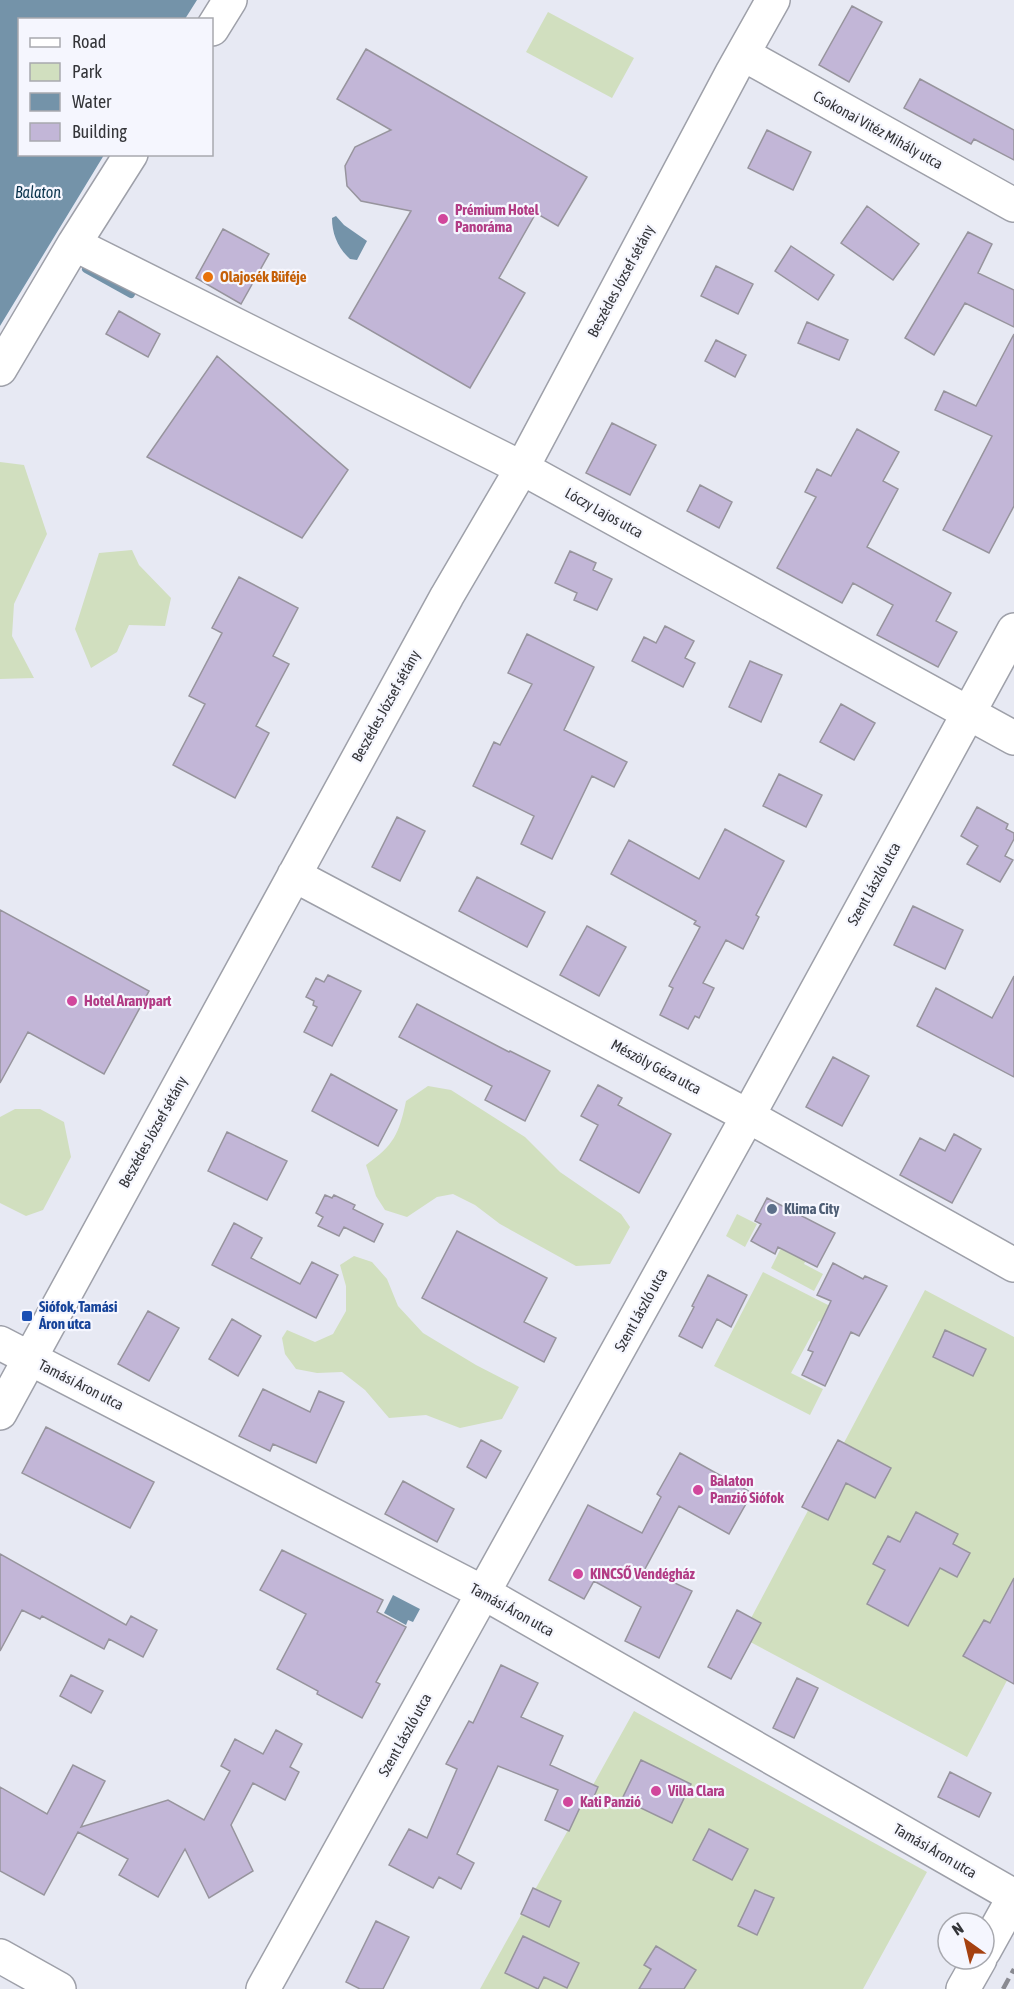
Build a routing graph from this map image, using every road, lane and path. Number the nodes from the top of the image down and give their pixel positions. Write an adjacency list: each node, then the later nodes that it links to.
1 (230, 0): 3 (street)
2 (773, 0): 4 (street, Beszédes József sétány)
3 (213, 27)
4 (743, 54): 6 (street, Csokonai Vitéz Mihály utca); 9 (street, Beszédes József sétány)
5 (130, 156): 7 (street)
6 (1014, 205)
7 (74, 244): 8 (street); 9 (street, Lóczy Lajos utca)
8 (0, 369)
9 (522, 468): 11 (street, Lóczy Lajos utca); 13 (street, Beszédes József sétány)
10 (1014, 630): 11 (street, Szent László utca)
11 (968, 712): 12 (street, Lóczy Lajos utca); 14 (street, Szent László utca)
12 (1014, 738)
13 (294, 875): 14 (street, Mészöly Géza utca); 17 (street, Beszédes József sétány)
14 (748, 1116): 15 (street, Mészöly Géza utca); 19 (street, Szent László utca)
15 (1014, 1265)
16 (0, 1343): 17 (street, Tamási Áron utca)
17 (29, 1358): 18 (street, Beszédes József sétány); 19 (street, Tamási Áron utca)
18 (0, 1413)
19 (484, 1593): 20 (street, Tamási Áron utca); 25 (street, Szent László utca)
20 (1014, 1897): 21 (street)
21 (996, 1930)
22 (0, 1956): 24 (street)
23 (973, 1971): 26 (street)
24 (59, 1989)
25 (263, 1989)
26 (963, 1989)

